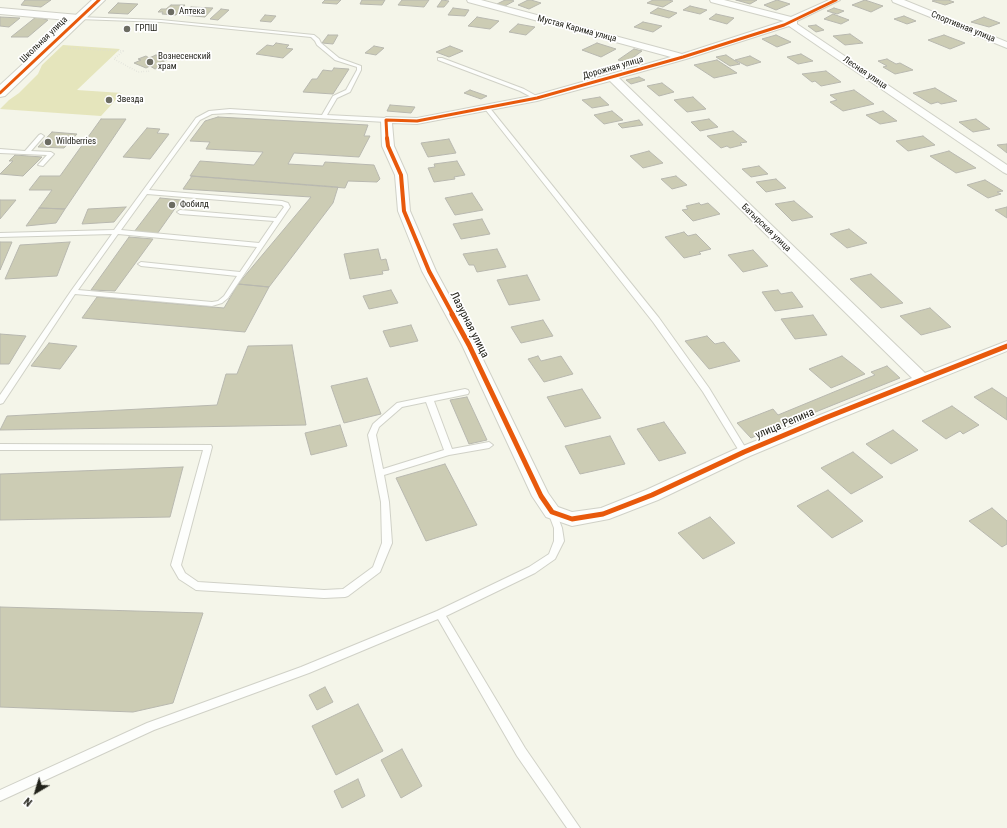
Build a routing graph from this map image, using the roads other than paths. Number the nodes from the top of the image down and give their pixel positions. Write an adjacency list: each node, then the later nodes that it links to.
1 (99, 0): 7 (street, Школьная улица)
2 (471, 0): 10 (street, Мустая Карима улица)
3 (714, 0): 8 (street)
4 (836, 0): 8 (street, Дорожная улица)
5 (896, 0): 9 (street, Спортивная улица)
6 (0, 11): 7 (street)
7 (79, 18): 13 (street, Школьная улица); 16 (lane)
8 (792, 20): 10 (street, Дорожная улица); 22 (street, Лесная улица)
9 (1007, 45)
10 (683, 57): 12 (street, Дорожная улица)
11 (440, 59): 14 (lane)
12 (611, 76): 14 (street, Дорожная улица); 33 (street, Батырская улица)
13 (0, 93)
14 (537, 98): 15 (street, Дорожная улица)
15 (487, 108): 17 (street, Дорожная улица); 40 (lane)
16 (324, 116): 17 (lane); 23 (lane)
17 (386, 120): 42 (street, Лазурная улица)
18 (41, 136): 20 (lane)
19 (0, 151): 20 (lane)
20 (27, 152): 21 (lane)
21 (40, 165)
22 (1007, 170)
23 (146, 192): 25 (lane); 26 (lane)
24 (180, 212): 25 (lane)
25 (278, 220): 28 (lane)
26 (117, 232): 27 (lane); 28 (lane); 31 (lane)
27 (0, 234)
28 (262, 244): 30 (lane)
29 (141, 264): 30 (lane)
30 (242, 274): 31 (lane)
31 (73, 292): 36 (lane)
32 (1007, 346): 33 (street, улица Репина)
33 (922, 379): 40 (street, улица Репина)
34 (465, 392): 35 (lane)
35 (429, 399): 39 (lane); 41 (lane)
36 (0, 401)
37 (489, 444): 39 (lane)
38 (0, 448): 41 (lane)
39 (449, 452): 41 (lane)
40 (744, 452): 42 (street, улица Репина)
41 (380, 473)
42 (552, 512): 43 (lane)
43 (440, 614): 44 (lane); 45 (lane)
44 (0, 796)
45 (574, 828)

